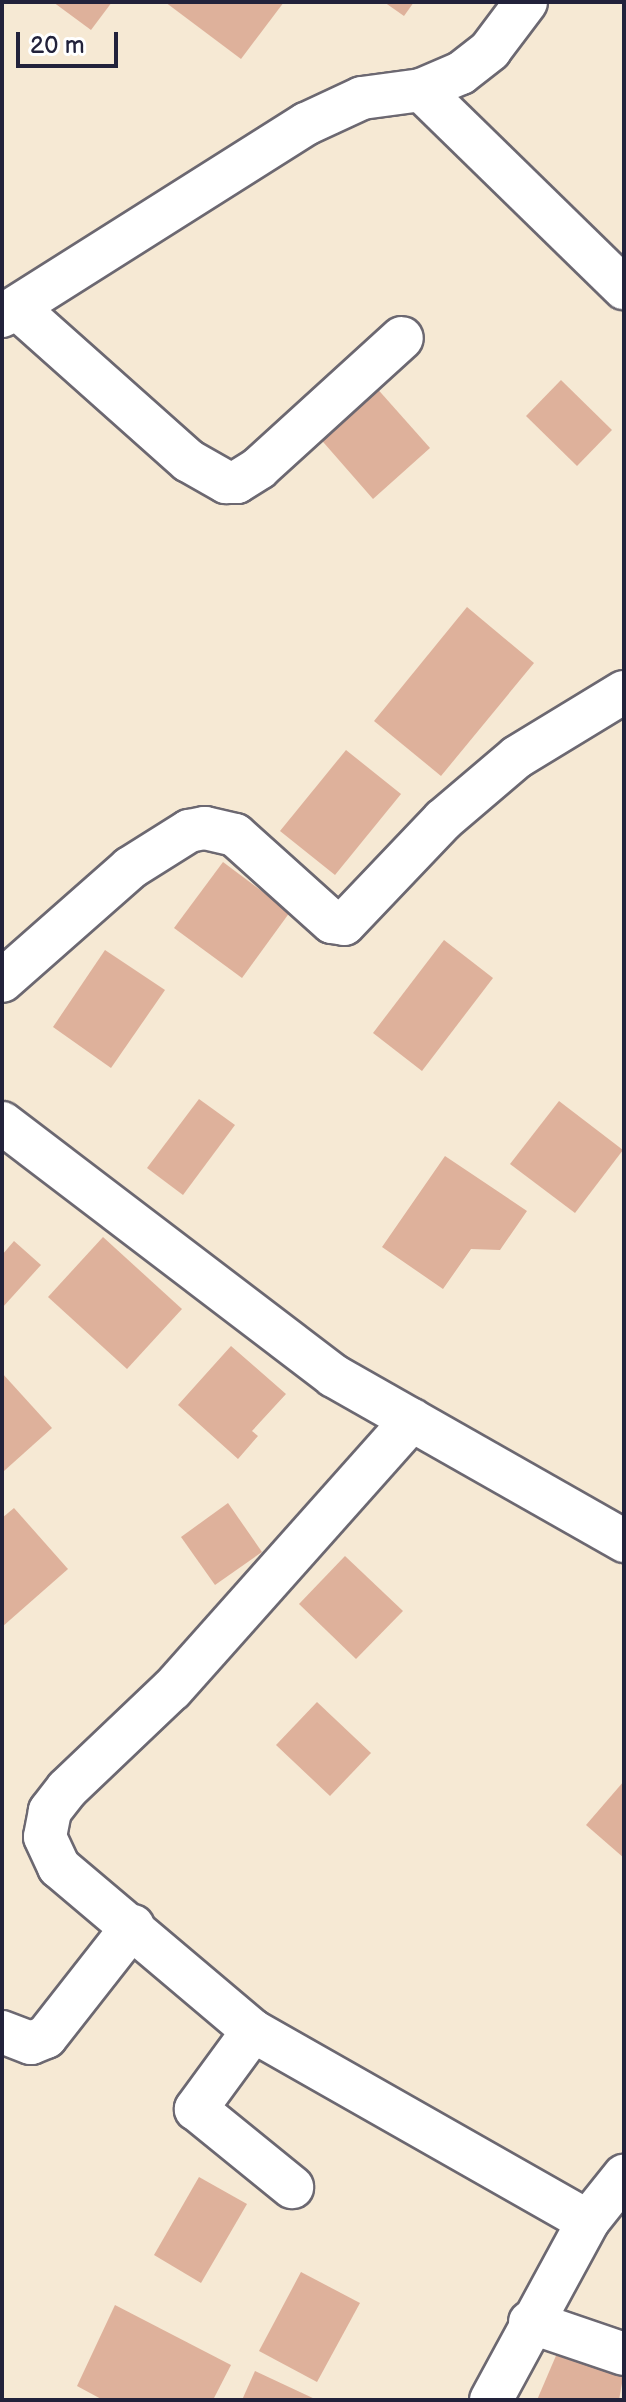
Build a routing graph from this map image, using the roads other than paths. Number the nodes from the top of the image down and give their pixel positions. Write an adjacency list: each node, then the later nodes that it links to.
1 (526, 2): 2 (street)
2 (421, 90): 3 (street); 4 (street)
3 (624, 288)
4 (10, 312): 5 (street)
5 (402, 338)
6 (624, 692): 7 (street)
7 (2, 981)
8 (2, 1123): 9 (street)
9 (412, 1420): 10 (street); 11 (street)
10 (624, 1541)
11 (133, 1926): 12 (street); 13 (street)
12 (253, 2031): 15 (street); 16 (street)
13 (2, 2032)
14 (624, 2176): 16 (street)
15 (292, 2187)
16 (588, 2221): 17 (street)
17 (530, 2322): 18 (street); 19 (street)
18 (624, 2354)
19 (491, 2400)

